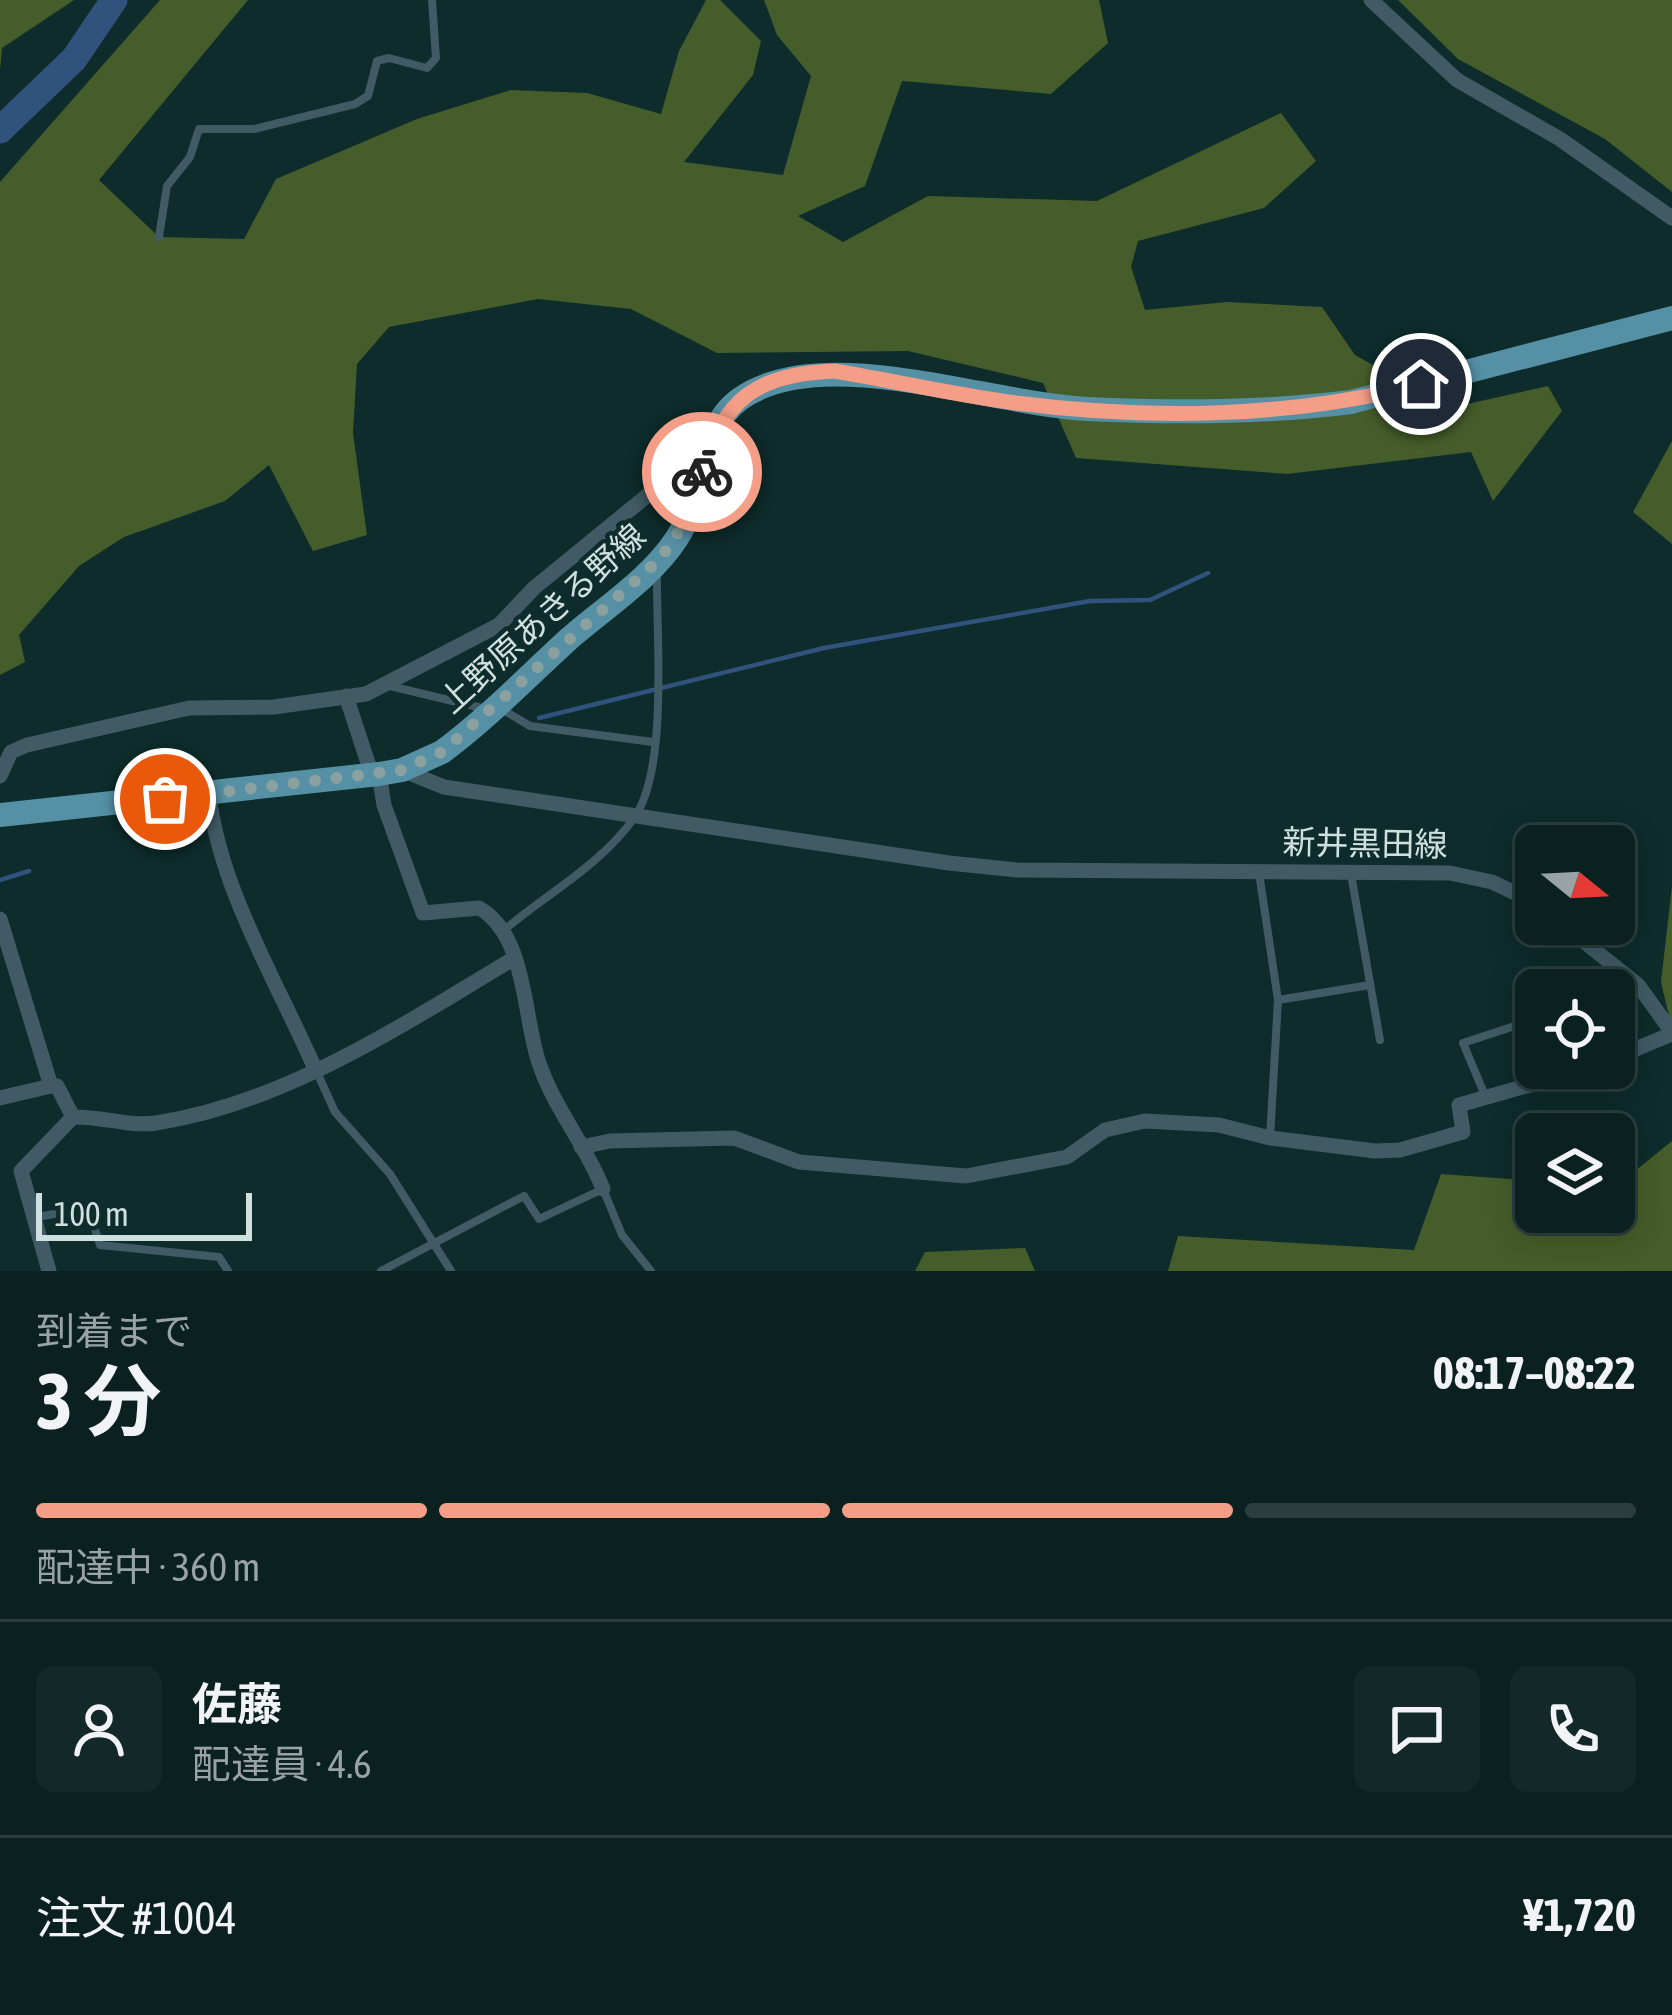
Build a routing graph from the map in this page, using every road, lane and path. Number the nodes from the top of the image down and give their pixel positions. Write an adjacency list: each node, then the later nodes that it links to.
1 (433, 0): 4 (lane)
2 (1371, 0): 3 (street)
3 (1672, 218)
4 (159, 237)
5 (1672, 318): 6 (main road, 上野原あきる野線)
6 (710, 445): 7 (main road, 上野原あきる野線); 8 (street)
7 (657, 562): 10 (main road, 上野原あきる野線); 11 (lane)
8 (382, 685): 9 (street); 10 (lane)
9 (346, 696): 12 (street); 13 (street)
10 (495, 708): 11 (lane); 12 (main road, 上野原あきる野線)
11 (653, 742): 16 (lane)
12 (384, 773): 14 (main road, 上野原あきる野線); 16 (street); 21 (street)
13 (0, 776)
14 (209, 794): 15 (main road, 上野原あきる野線); 30 (street)
15 (0, 815)
16 (636, 816): 17 (street, 新井黒田線); 21 (lane)
17 (1258, 871): 18 (street, 新井黒田線); 25 (lane)
18 (1350, 872): 19 (street, 新井黒田線); 24 (lane)
19 (1515, 891)
20 (0, 919): 31 (street)
21 (502, 932): 23 (street)
22 (1588, 945): 27 (street)
23 (513, 958): 30 (street); 37 (street)
24 (1370, 985): 25 (lane); 28 (lane)
25 (1278, 1000): 36 (lane)
26 (1515, 1026): 34 (lane)
27 (1672, 1034): 29 (street)
28 (1380, 1040)
29 (1635, 1049)
30 (315, 1069): 35 (street); 40 (lane)
31 (51, 1086): 33 (street); 35 (street)
32 (1517, 1089): 34 (street)
33 (0, 1098)
34 (1486, 1098): 36 (street)
35 (74, 1117): 39 (street)
36 (1270, 1138): 37 (street)
37 (581, 1147): 38 (street)
38 (603, 1189): 40 (lane); 45 (lane)
39 (37, 1217): 41 (street); 42 (lane)
40 (430, 1242): 43 (lane); 44 (lane)
41 (49, 1271)
42 (228, 1271)
43 (381, 1271)
44 (452, 1271)
45 (650, 1271)

